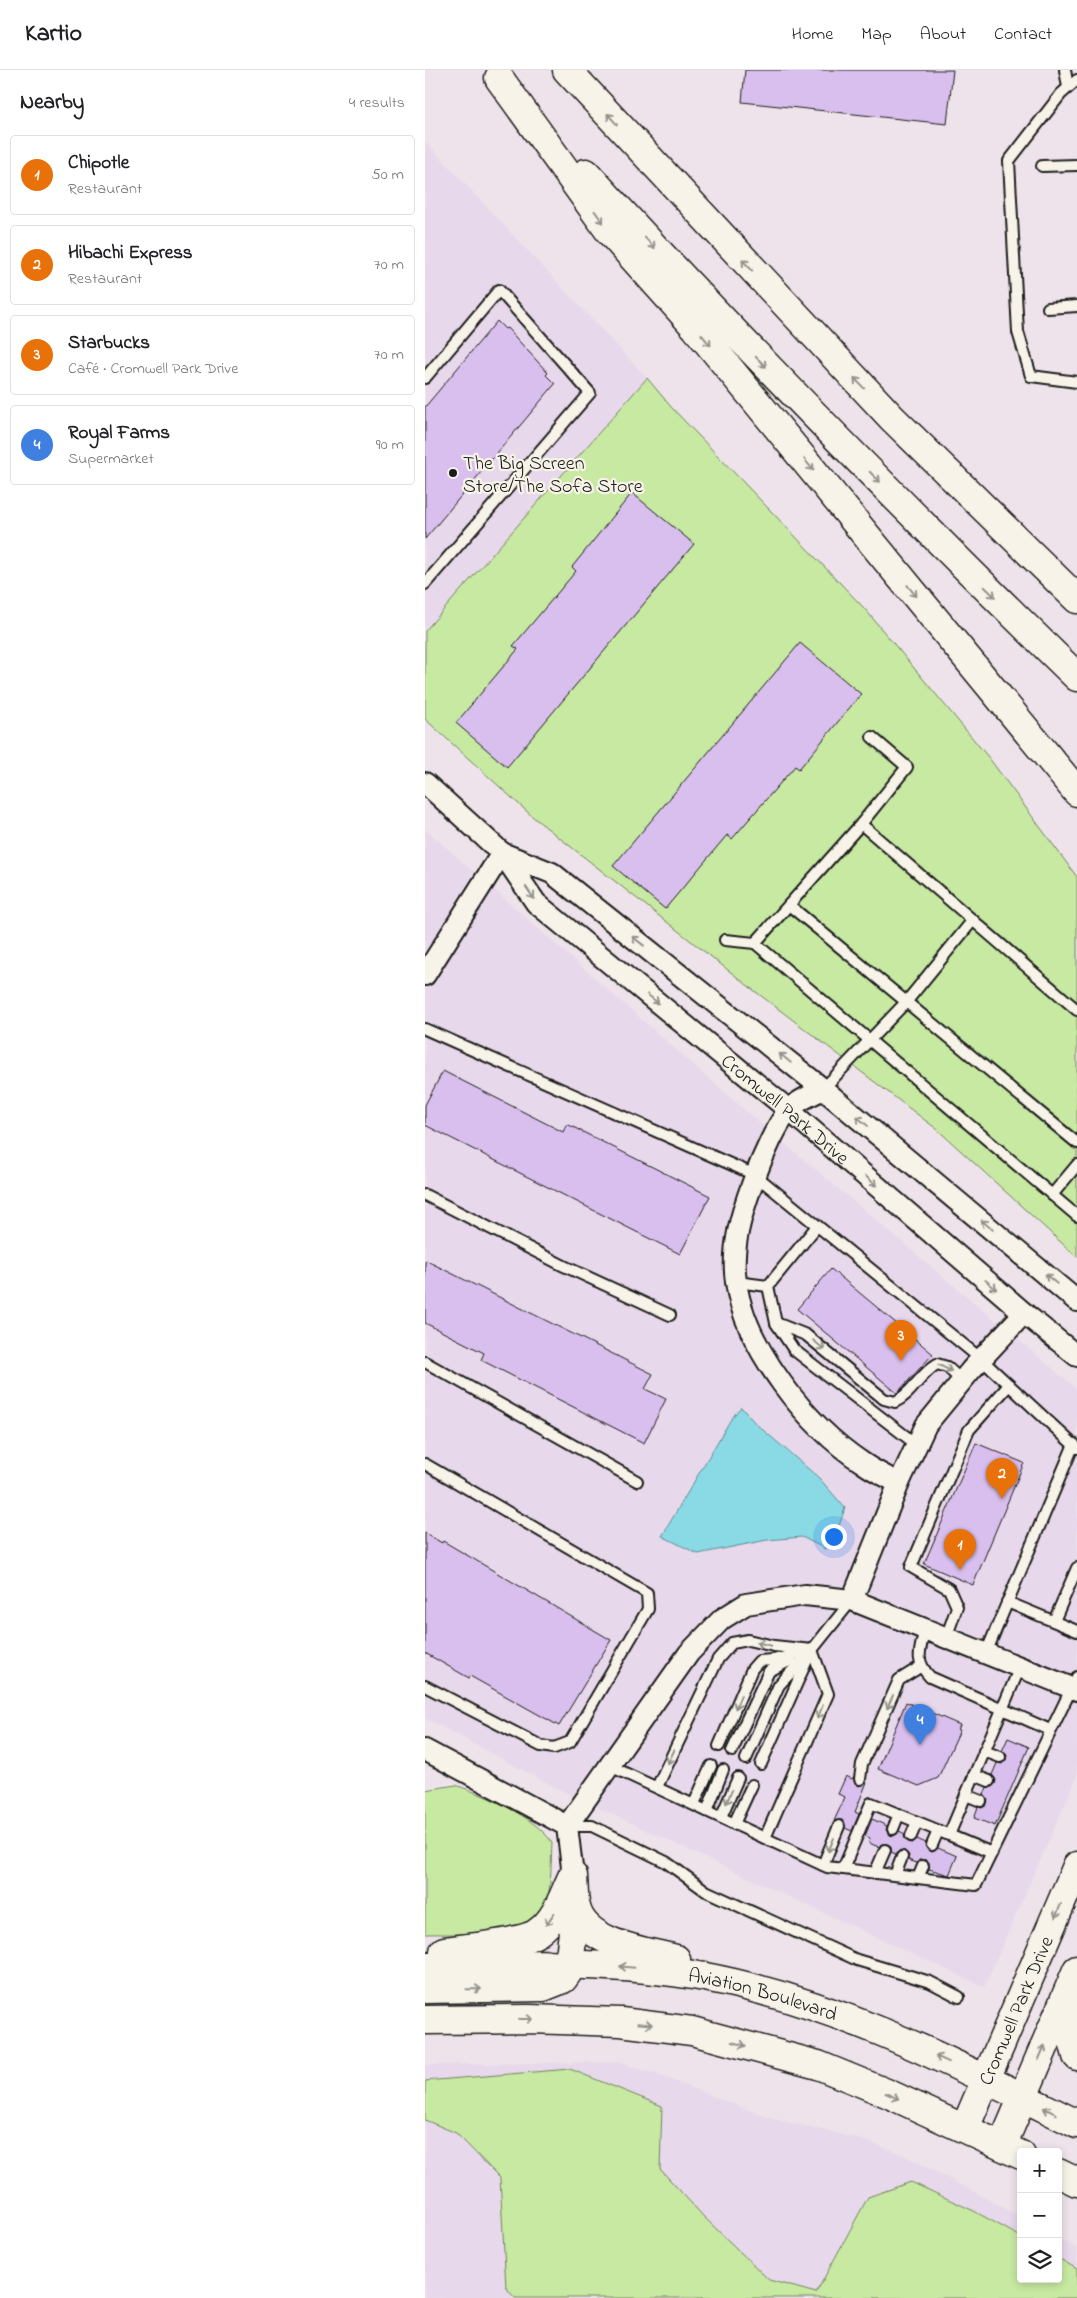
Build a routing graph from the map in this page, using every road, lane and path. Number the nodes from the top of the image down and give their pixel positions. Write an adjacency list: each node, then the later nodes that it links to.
1 (567, 70): 12 (main road, one-way to 1)
2 (1065, 70): 5 (lane)
3 (496, 74): 16 (main road, one-way to 16); 19 (main road, one-way to 19)
4 (1077, 80): 5 (lane)
5 (1068, 87): 11 (lane)
6 (1077, 165): 7 (lane)
7 (1042, 166)
8 (1077, 306): 9 (lane)
9 (1048, 308)
10 (425, 378): 14 (lane)
11 (1077, 382)
12 (893, 418): 13 (main road); 15 (main road)
13 (1077, 579)
14 (425, 584)
15 (1077, 599)
16 (1077, 677)
17 (872, 737): 20 (lane)
18 (425, 783): 21 (street, Cromwell Park Drive)
19 (1077, 792)
20 (861, 824): 22 (lane); 23 (lane)
21 (502, 853): 26 (street); 31 (street, Cromwell Park Drive, one-way to 21); 32 (street, Cromwell Park Drive, one-way to 32)
22 (789, 905): 25 (lane); 27 (lane)
23 (973, 920): 27 (lane); 28 (lane)
24 (725, 940): 25 (lane)
25 (755, 943): 30 (lane)
26 (425, 975)
27 (907, 1001): 30 (lane); 33 (lane)
28 (1077, 1010)
29 (425, 1029): 35 (lane)
30 (869, 1041): 31 (lane); 37 (lane)
31 (823, 1089): 32 (street); 42 (street, Cromwell Park Drive, one-way to 31)
32 (790, 1111): 35 (street); 43 (street, Cromwell Park Drive, one-way to 43)
33 (1077, 1144)
34 (1077, 1165): 37 (lane)
35 (755, 1175): 39 (lane); 40 (street)
36 (425, 1195): 44 (lane)
37 (1052, 1195): 38 (lane)
38 (1077, 1216)
39 (817, 1226): 41 (lane); 47 (lane)
40 (736, 1282): 41 (lane); 55 (street)
41 (769, 1286): 45 (lane)
42 (1077, 1301)
43 (1024, 1313): 46 (street, Cromwell Park Drive); 47 (street)
44 (670, 1315)
45 (776, 1323): 49 (lane, one-way to 49); 51 (lane)
46 (1077, 1356)
47 (981, 1359): 49 (street); 50 (lane)
48 (425, 1362): 54 (lane)
49 (962, 1381): 51 (street)
50 (1009, 1385): 52 (lane); 62 (lane)
51 (917, 1445): 55 (street)
52 (1075, 1446): 58 (lane)
53 (425, 1464): 68 (lane)
54 (637, 1481)
55 (899, 1483): 57 (street)
56 (1077, 1568): 59 (lane)
57 (852, 1600): 60 (street); 63 (lane); 78 (street)
58 (1007, 1602): 59 (lane); 64 (lane)
59 (1054, 1621): 61 (lane)
60 (925, 1629): 62 (street); 65 (lane)
61 (1077, 1631)
62 (946, 1638): 64 (street)
63 (812, 1650): 71 (lane, one-way to 71); 73 (lane); 76 (lane); 77 (lane); 86 (lane, one-way to 86); 101 (lane, one-way to 101)
64 (986, 1653): 66 (street)
65 (921, 1666): 69 (lane); 83 (lane, one-way to 83)
66 (1020, 1667): 67 (street); 69 (lane)
67 (1075, 1685): 70 (lane)
68 (425, 1686)
69 (1001, 1709): 70 (lane); 74 (lane)
70 (1050, 1730): 104 (lane)
71 (719, 1746)
72 (425, 1750): 95 (street)
73 (732, 1751)
74 (984, 1751): 75 (lane); 81 (lane)
75 (1000, 1757)
76 (747, 1759)
77 (761, 1764)
78 (610, 1766): 86 (lane); 95 (street)
79 (711, 1766): 89 (lane)
80 (723, 1770): 90 (lane)
81 (974, 1775): 84 (lane); 87 (lane)
82 (738, 1778): 92 (lane, one-way to 92)
83 (860, 1779)
84 (989, 1781)
85 (752, 1785): 94 (lane)
86 (657, 1787): 89 (lane)
87 (966, 1795): 88 (lane); 99 (lane)
88 (981, 1801)
89 (694, 1804): 90 (lane)
90 (707, 1811): 92 (lane)
91 (899, 1814): 93 (lane); 97 (lane); 109 (lane)
92 (721, 1817): 94 (lane)
93 (917, 1822): 98 (lane); 100 (lane)
94 (735, 1824): 101 (lane)
95 (567, 1826): 112 (street); 122 (lane)
96 (839, 1826): 106 (lane, one-way to 106)
97 (893, 1829)
98 (939, 1831): 99 (lane); 102 (lane)
99 (949, 1835): 104 (lane)
100 (911, 1836)
101 (765, 1838): 106 (lane)
102 (932, 1845)
103 (885, 1850): 110 (lane)
104 (992, 1853): 113 (lane)
105 (903, 1857): 111 (lane)
106 (823, 1865): 109 (lane)
107 (923, 1866): 113 (lane)
108 (1077, 1866): 125 (main road, Cromwell Park Drive, one-way to 125)
109 (843, 1869): 110 (lane)
110 (875, 1873): 111 (lane)
111 (895, 1875): 113 (lane)
112 (573, 1876): 114 (main road); 115 (main road, one-way to 115)
113 (917, 1878)
114 (576, 1909): 116 (main road); 121 (main road)
115 (425, 1954)
116 (569, 1964): 117 (main road, Aviation Boulevard); 120 (main road, one-way to 116); 121 (main road, Aviation Boulevard, one-way to 116)
117 (425, 1966)
118 (1077, 1970): 126 (main road, Cromwell Park Drive, one-way to 118)
119 (1077, 1982): 124 (main road)
120 (425, 1989)
121 (778, 1995): 125 (main road, Aviation Boulevard, one-way to 121)
122 (959, 1997)
123 (425, 2020): 128 (main road, one-way to 128)
124 (1077, 2056)
125 (986, 2079): 126 (main road, Aviation Boulevard); 128 (main road, Cromwell Park Drive)
126 (1023, 2097): 127 (main road, Aviation Boulevard, one-way to 126); 129 (main road, Cromwell Park Drive)
127 (1077, 2124)
128 (965, 2128): 129 (main road)
129 (1011, 2150)
130 (1062, 2175): 131 (main road)
131 (1077, 2182)

